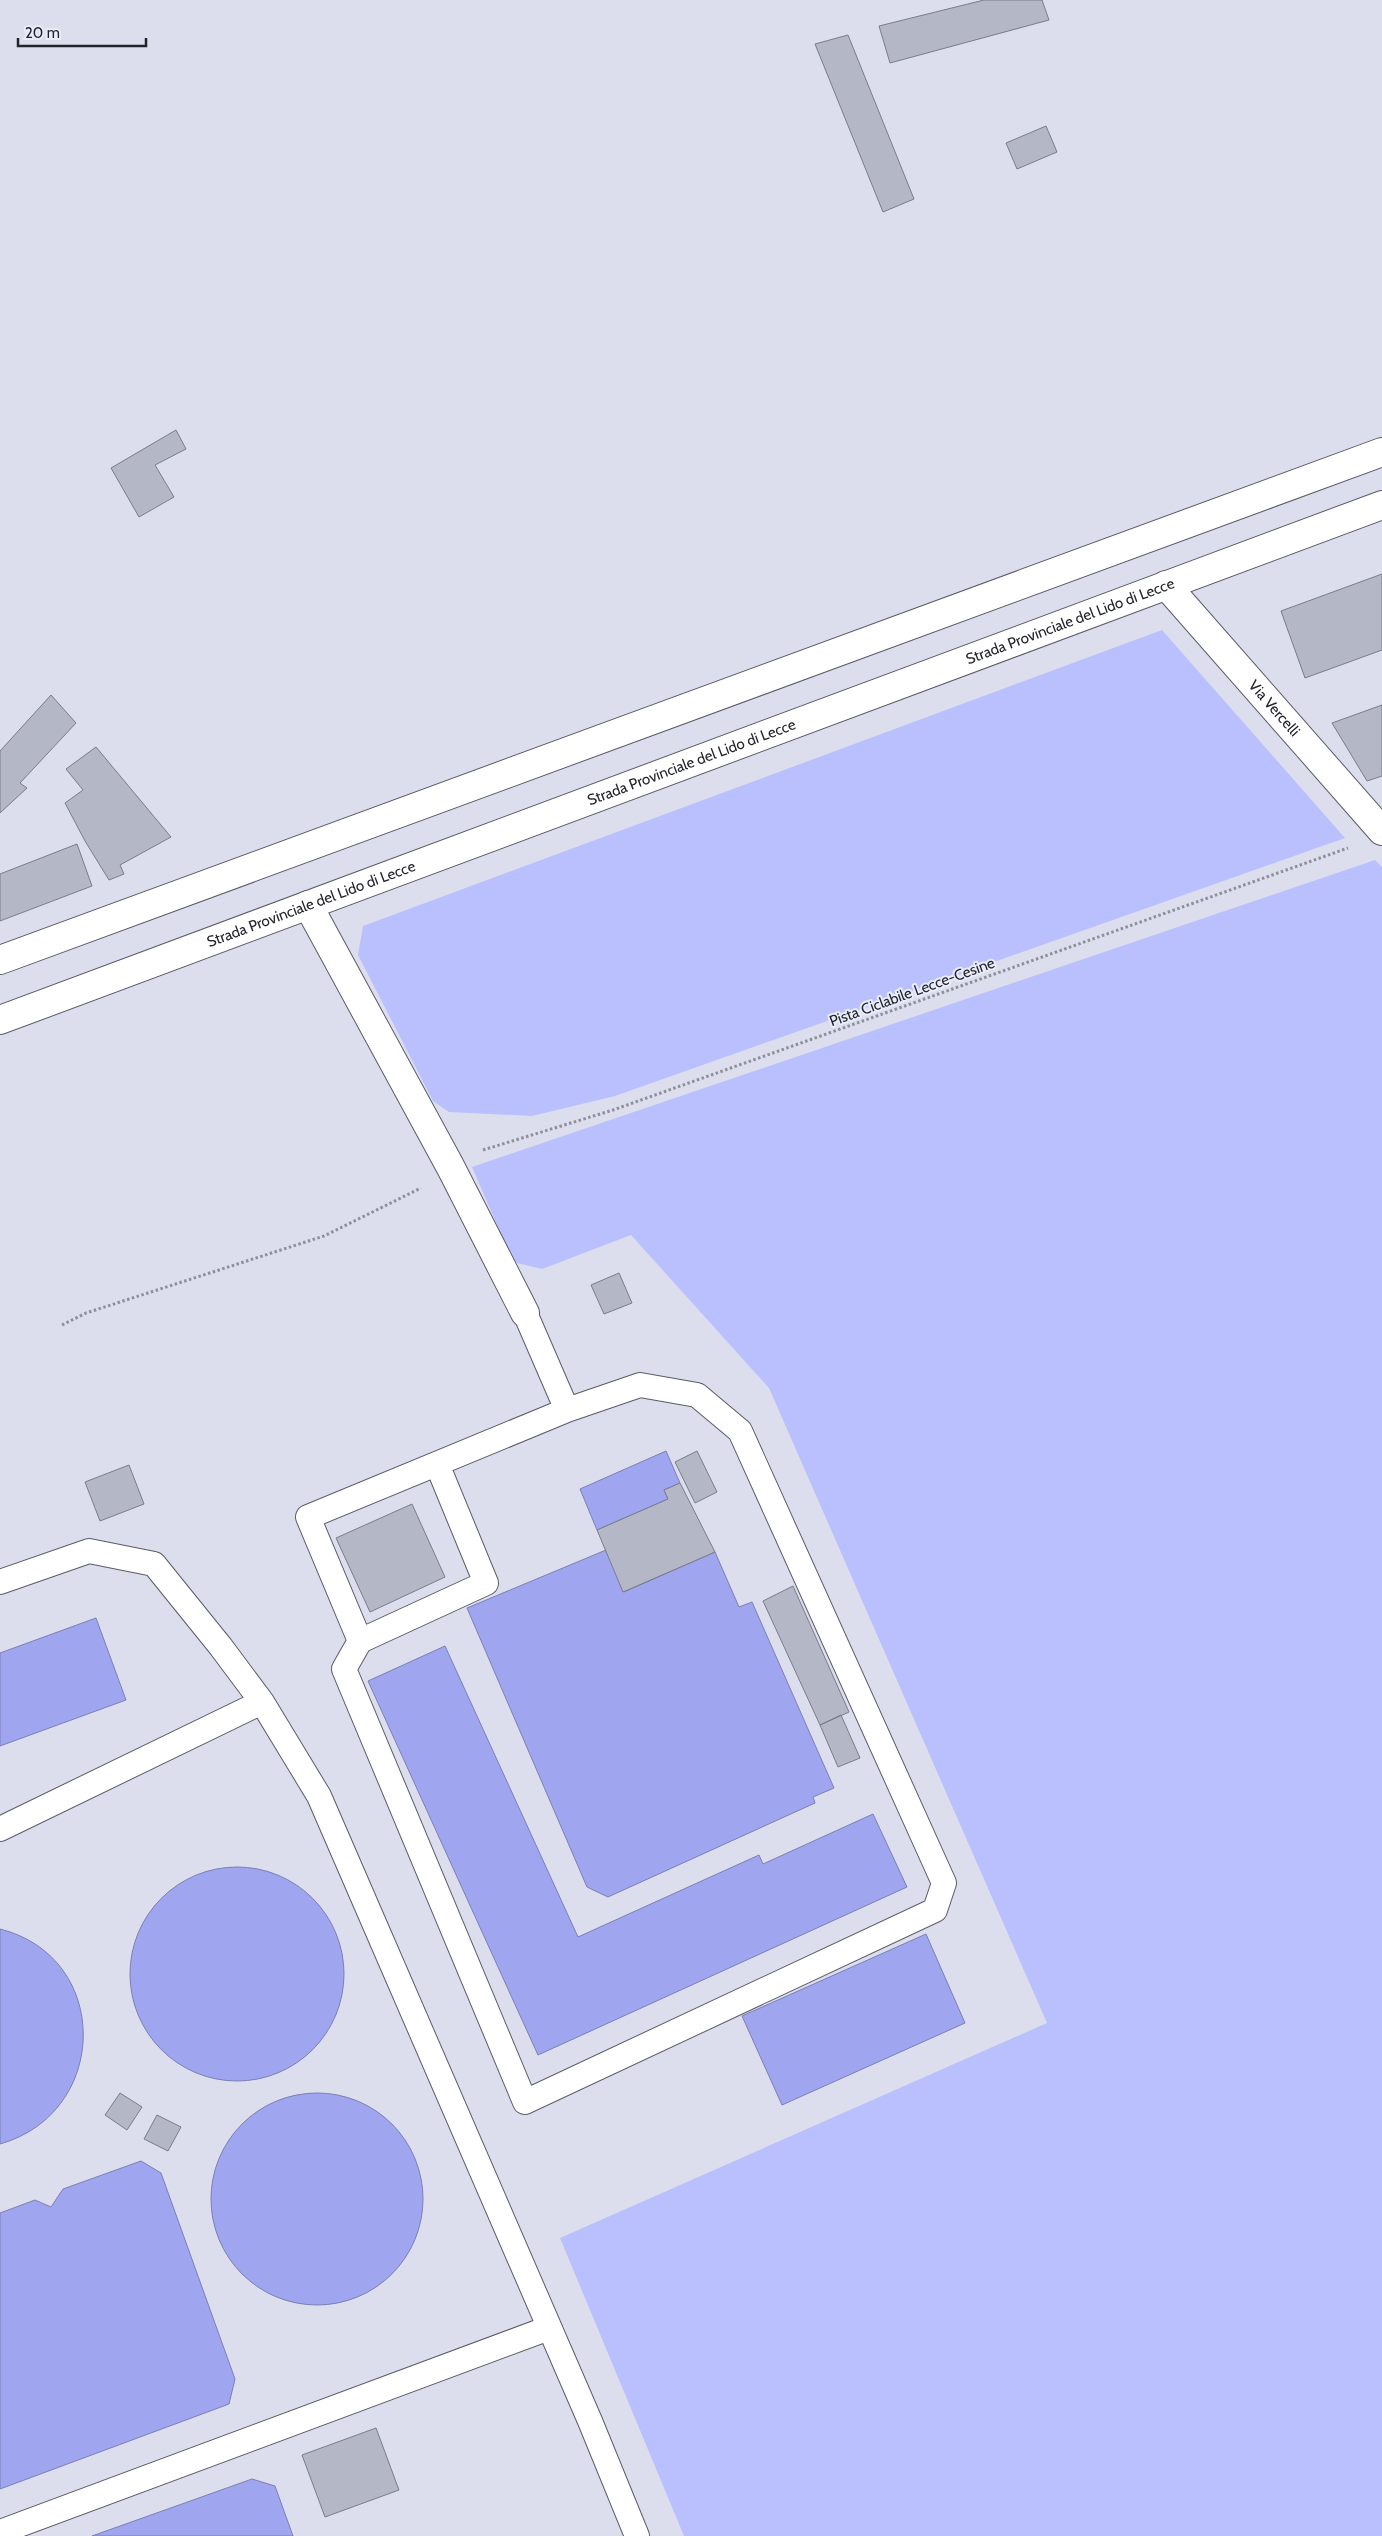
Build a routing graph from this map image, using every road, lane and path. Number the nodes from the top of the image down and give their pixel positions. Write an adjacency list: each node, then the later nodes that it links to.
1 (1382, 452): 7 (main road)
2 (1382, 505): 3 (main road, Strada Provinciale del Lido di Lecce)
3 (1166, 585): 4 (main road, Via Vercelli); 6 (main road, Strada Provinciale del Lido di Lecce)
4 (1382, 830)
5 (1354, 846): 9 (path, Pista Ciclabile Lecce-Cesine)
6 (308, 905): 8 (main road, Strada Provinciale del Lido di Lecce); 9 (main road)
7 (0, 960)
8 (0, 1020)
9 (450, 1166): 10 (main road); 11 (path, Pista Ciclabile Lecce-Cesine)
10 (525, 1313): 12 (lane)
11 (62, 1325)
12 (567, 1410): 13 (lane); 15 (lane)
13 (437, 1464): 15 (lane); 15 (lane)
14 (0, 1582): 16 (lane)
15 (360, 1641)
16 (262, 1702): 17 (lane); 18 (lane)
17 (0, 1829)
18 (549, 2328): 19 (lane); 20 (lane)
19 (0, 2532)
20 (637, 2536)

